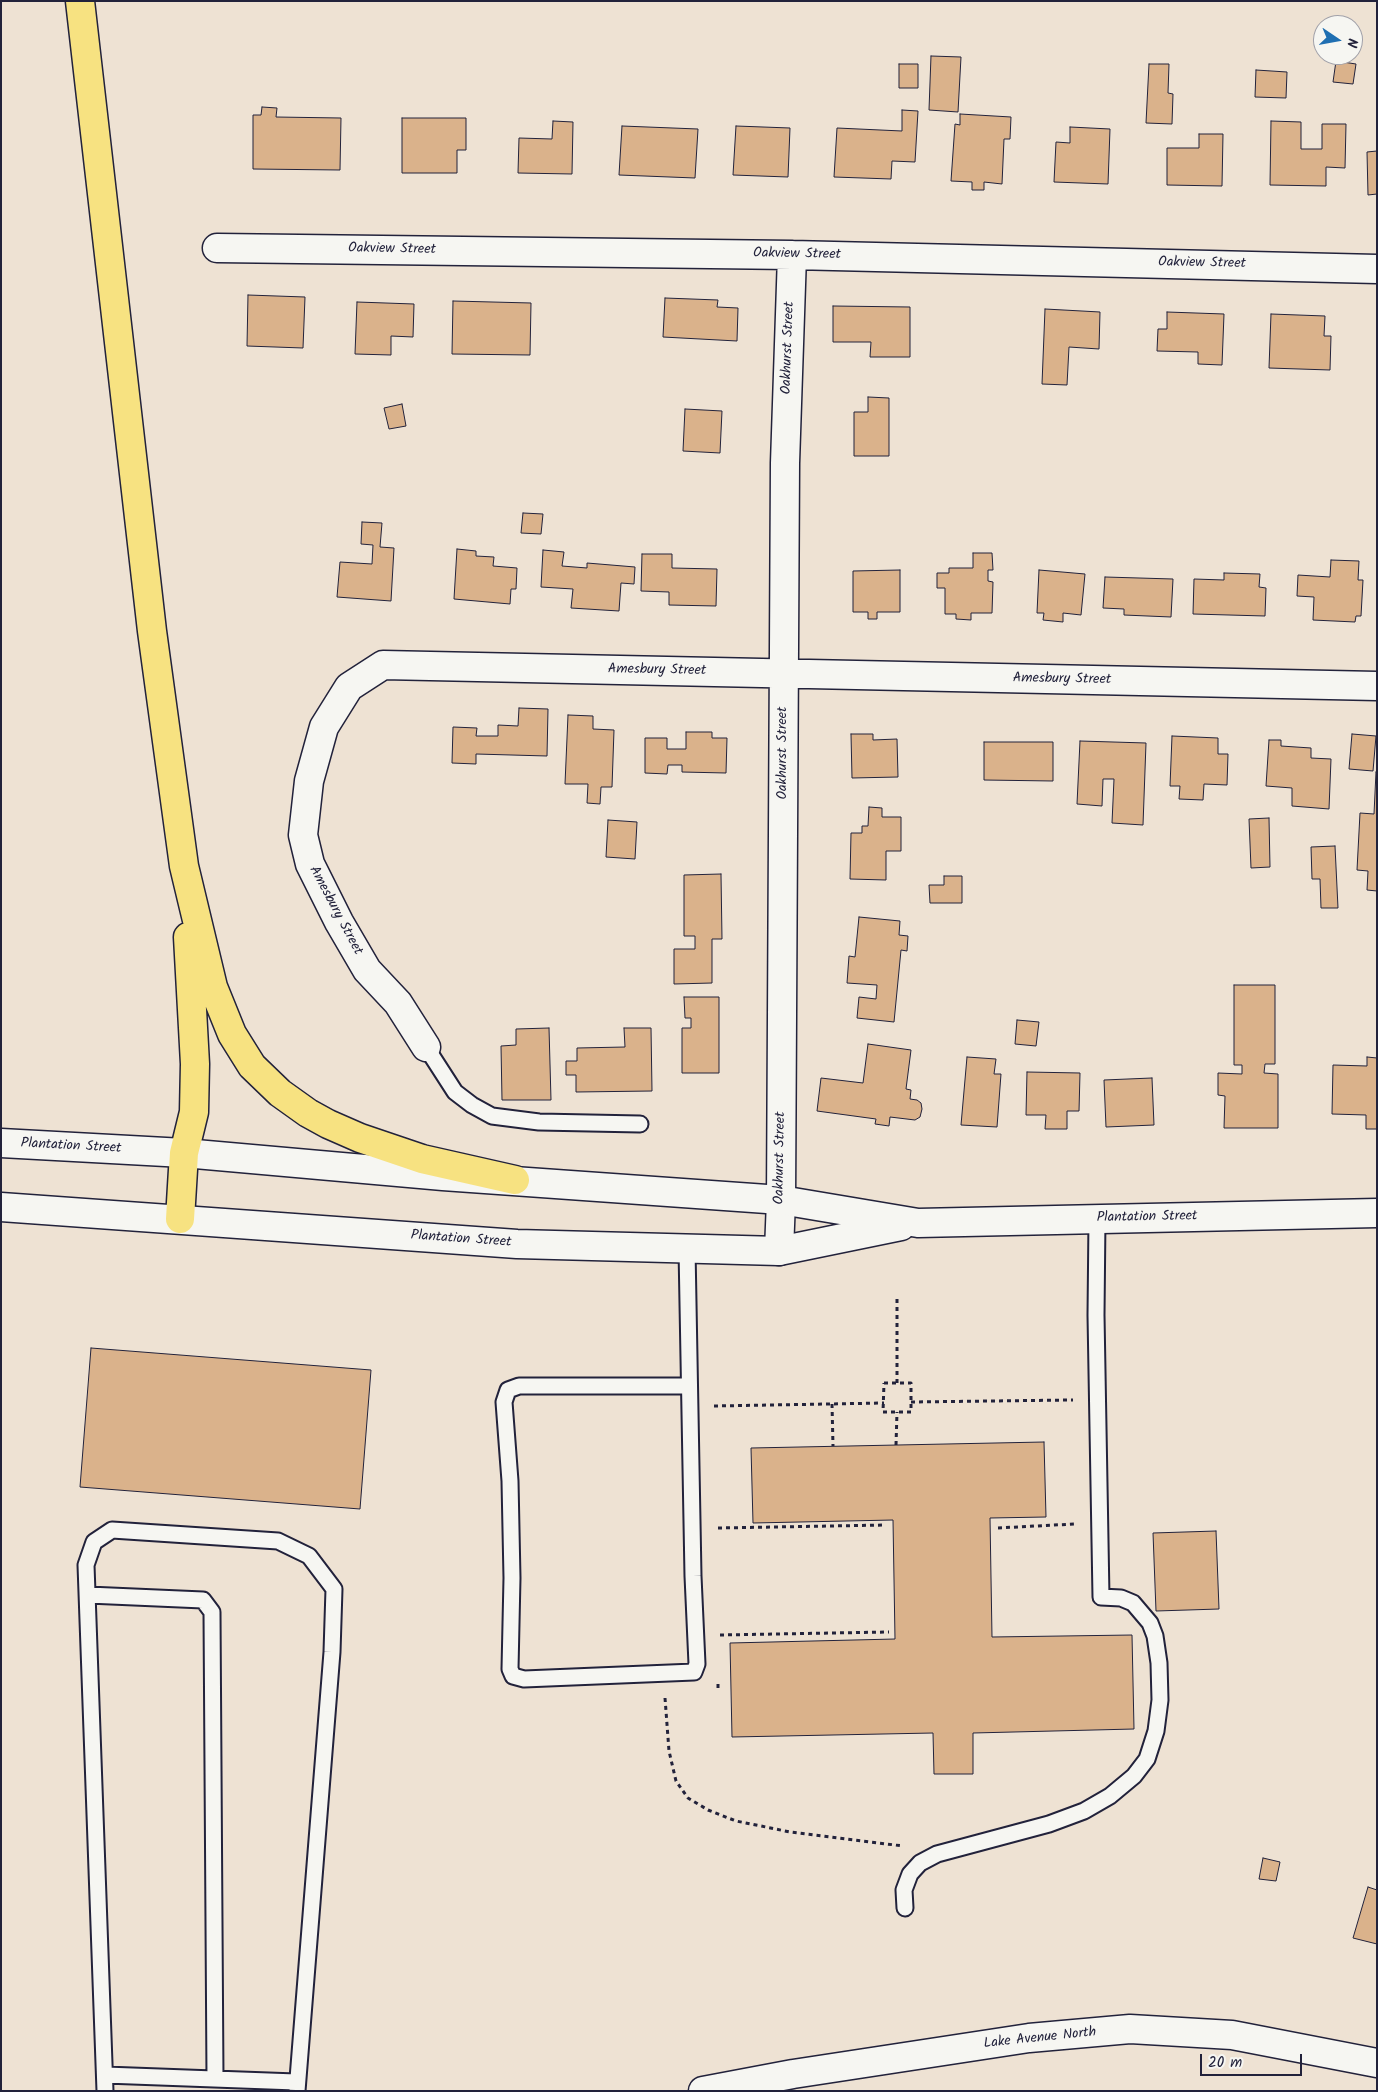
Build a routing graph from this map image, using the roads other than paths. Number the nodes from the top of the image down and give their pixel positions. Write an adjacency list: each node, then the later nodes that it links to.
1 (80, 1): 7 (highway)
2 (217, 248): 3 (street, Oakview Street)
3 (792, 254): 4 (street, Oakview Street); 5 (street, Oakhurst Street)
4 (1377, 268)
5 (785, 674): 6 (street, Amesbury Street); 8 (street, Amesbury Street); 13 (street, Oakhurst Street)
6 (1377, 686)
7 (184, 866): 11 (highway); 12 (highway)
8 (426, 1047): 9 (lane)
9 (640, 1124)
10 (1, 1143): 11 (street, Plantation Street)
11 (184, 1153): 12 (street, Plantation Street); 16 (highway)
12 (515, 1180): 13 (street, Plantation Street)
13 (781, 1200): 18 (street, Plantation Street); 20 (street, Oakhurst Street)
14 (1, 1207): 16 (street, Plantation Street)
15 (1377, 1213): 17 (street, Plantation Street)
16 (180, 1219): 19 (street, Plantation Street)
17 (1097, 1219): 18 (street, Plantation Street); 23 (lane)
18 (918, 1223): 20 (street, Plantation Street)
19 (687, 1249): 20 (street, Plantation Street); 21 (lane)
20 (779, 1251)
21 (689, 1386): 21 (lane)
22 (88, 1595): 25 (lane); 26 (lane); 27 (lane)
23 (905, 1908)
24 (1377, 2063): 29 (street, Lake Avenue North)
25 (104, 2075): 26 (lane); 28 (lane)
26 (215, 2079): 27 (lane)
27 (297, 2086)
28 (105, 2091)
29 (703, 2091)

